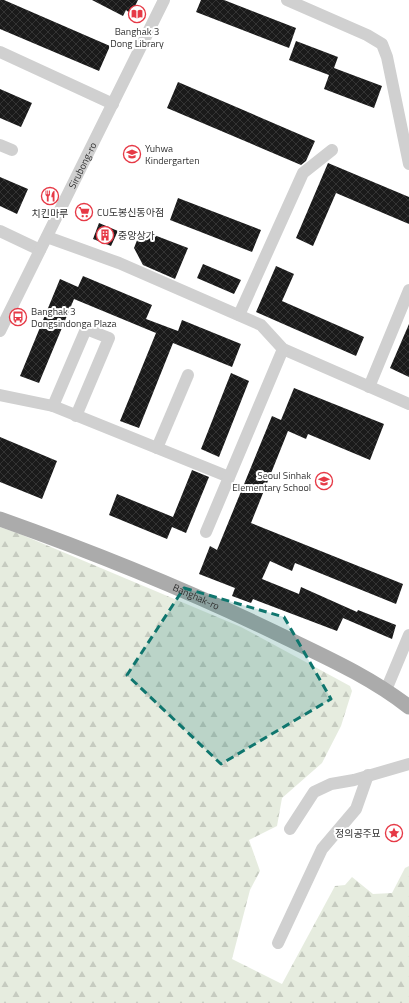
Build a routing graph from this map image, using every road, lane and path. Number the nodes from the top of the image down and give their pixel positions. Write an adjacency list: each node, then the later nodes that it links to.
1 (164, 0): 4 (street, Sirubong-ro)
2 (287, 0): 8 (street)
3 (0, 52): 4 (street)
4 (113, 104): 10 (street, Sirubong-ro)
5 (0, 145): 6 (street)
6 (12, 150)
7 (332, 150): 13 (street)
8 (409, 164)
9 (0, 231): 11 (street)
10 (47, 237): 11 (street, Sirubong-ro); 13 (street)
11 (40, 250): 14 (street, Sirubong-ro)
12 (409, 290): 17 (street)
13 (239, 316): 15 (street)
14 (0, 331)
15 (283, 349): 17 (street); 23 (street)
16 (188, 374): 22 (street)
17 (369, 386): 19 (street)
18 (0, 395): 20 (street)
19 (409, 404)
20 (53, 406): 21 (street); 21 (street)
21 (76, 416): 22 (street)
22 (157, 448): 23 (street)
23 (229, 477): 25 (street)
24 (0, 519): 27 (main road, Banghak-ro)
25 (206, 532)
26 (409, 635): 27 (street)
27 (386, 690): 28 (main road, Banghak-ro)
28 (409, 707)
29 (409, 764): 30 (street)
30 (368, 775): 31 (street); 32 (street)
31 (290, 829)
32 (278, 943)

